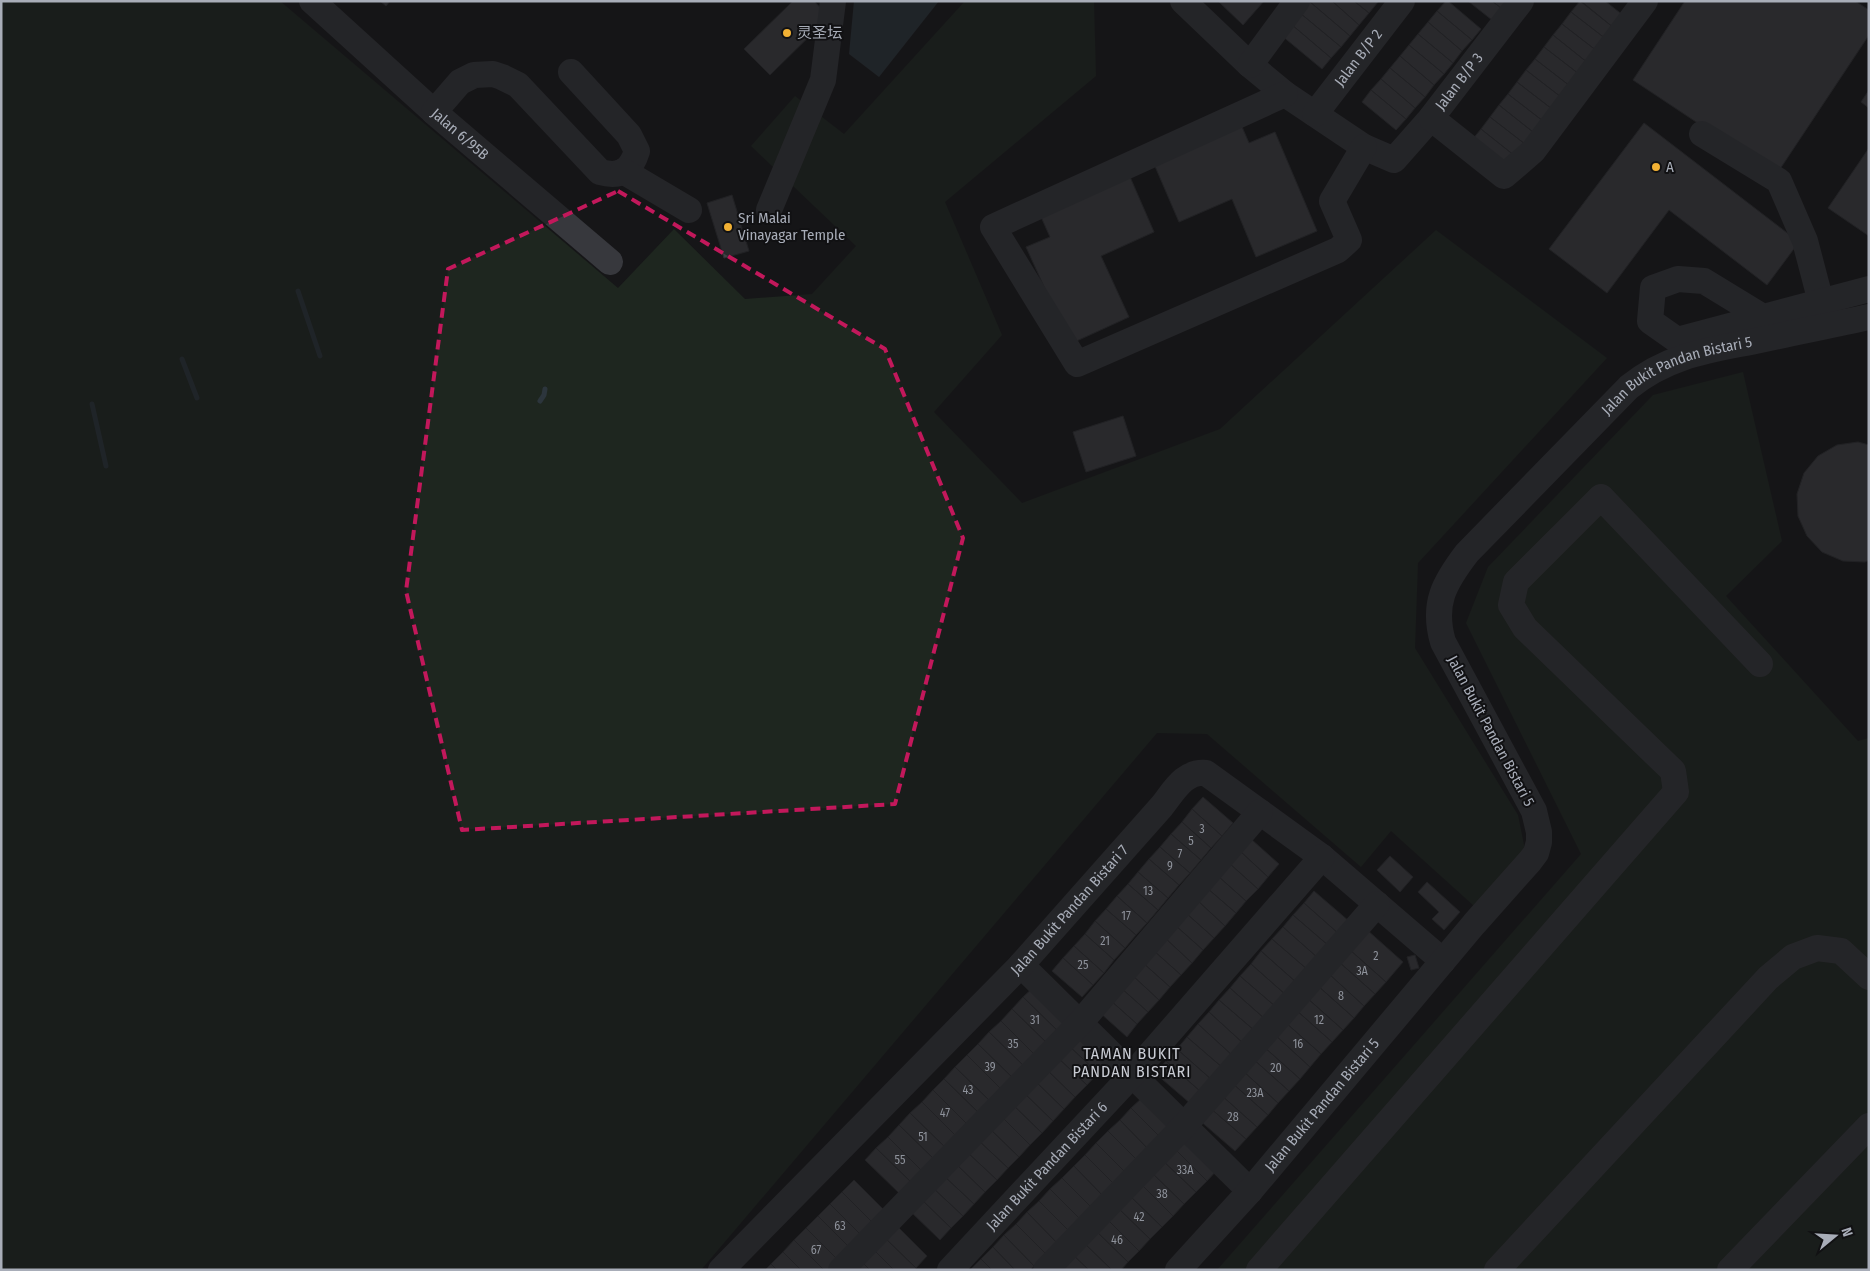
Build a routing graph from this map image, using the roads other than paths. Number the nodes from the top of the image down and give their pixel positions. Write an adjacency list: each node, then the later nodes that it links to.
1 (312, 1): 11 (street, Jalan 6/95B)
2 (833, 1): 18 (street)
3 (1183, 1): 8 (street)
4 (1297, 1): 8 (street)
5 (1402, 1): 12 (street, Jalan B/P 2)
6 (1521, 1): 13 (street, Jalan B/P 3)
7 (1645, 1): 13 (street)
8 (1250, 65): 10 (street)
9 (571, 72): 16 (street)
10 (1285, 94): 12 (street); 15 (street)
11 (434, 112): 16 (street); 19 (street, Jalan 6/95B)
12 (1315, 114): 15 (street)
13 (1431, 118): 15 (street, Jalan B/P 3)
14 (1702, 134): 21 (street)
15 (1364, 148)
16 (624, 171): 17 (street)
17 (689, 210)
18 (769, 210)
19 (610, 262)
20 (1869, 289): 21 (street)
21 (1821, 302): 22 (street)
22 (1764, 317)
23 (1869, 318): 28 (street, Jalan Bukit Pandan Bistari 5)
24 (1760, 664): 41 (street)
25 (1260, 812): 26 (street, Jalan Bukit Pandan Bistari 7); 29 (street, Jalan Bukit Pandan Bistari 7); 31 (street)
26 (1322, 857): 27 (street, Jalan Bukit Pandan Bistari 7); 32 (street, Jalan Bukit Pandan Bistari 6)
27 (1377, 904): 28 (street, Jalan Bukit Pandan Bistari 7); 33 (street)
28 (1443, 961): 35 (street, Jalan Bukit Pandan Bistari 5)
29 (1021, 965): 31 (street); 36 (street, Jalan Bukit Pandan Bistari 7)
30 (1869, 977): 42 (street)
31 (1080, 1023): 32 (street); 37 (street)
32 (1132, 1075): 33 (street); 38 (street, Jalan Bukit Pandan Bistari 6)
33 (1184, 1126): 35 (street); 39 (street)
34 (1869, 1126): 43 (street)
35 (1250, 1191): 40 (street, Jalan Bukit Pandan Bistari 5)
36 (721, 1270)
37 (841, 1270)
38 (950, 1270)
39 (1046, 1270)
40 (1178, 1270)
41 (1259, 1270)
42 (1498, 1270)
43 (1730, 1270)

